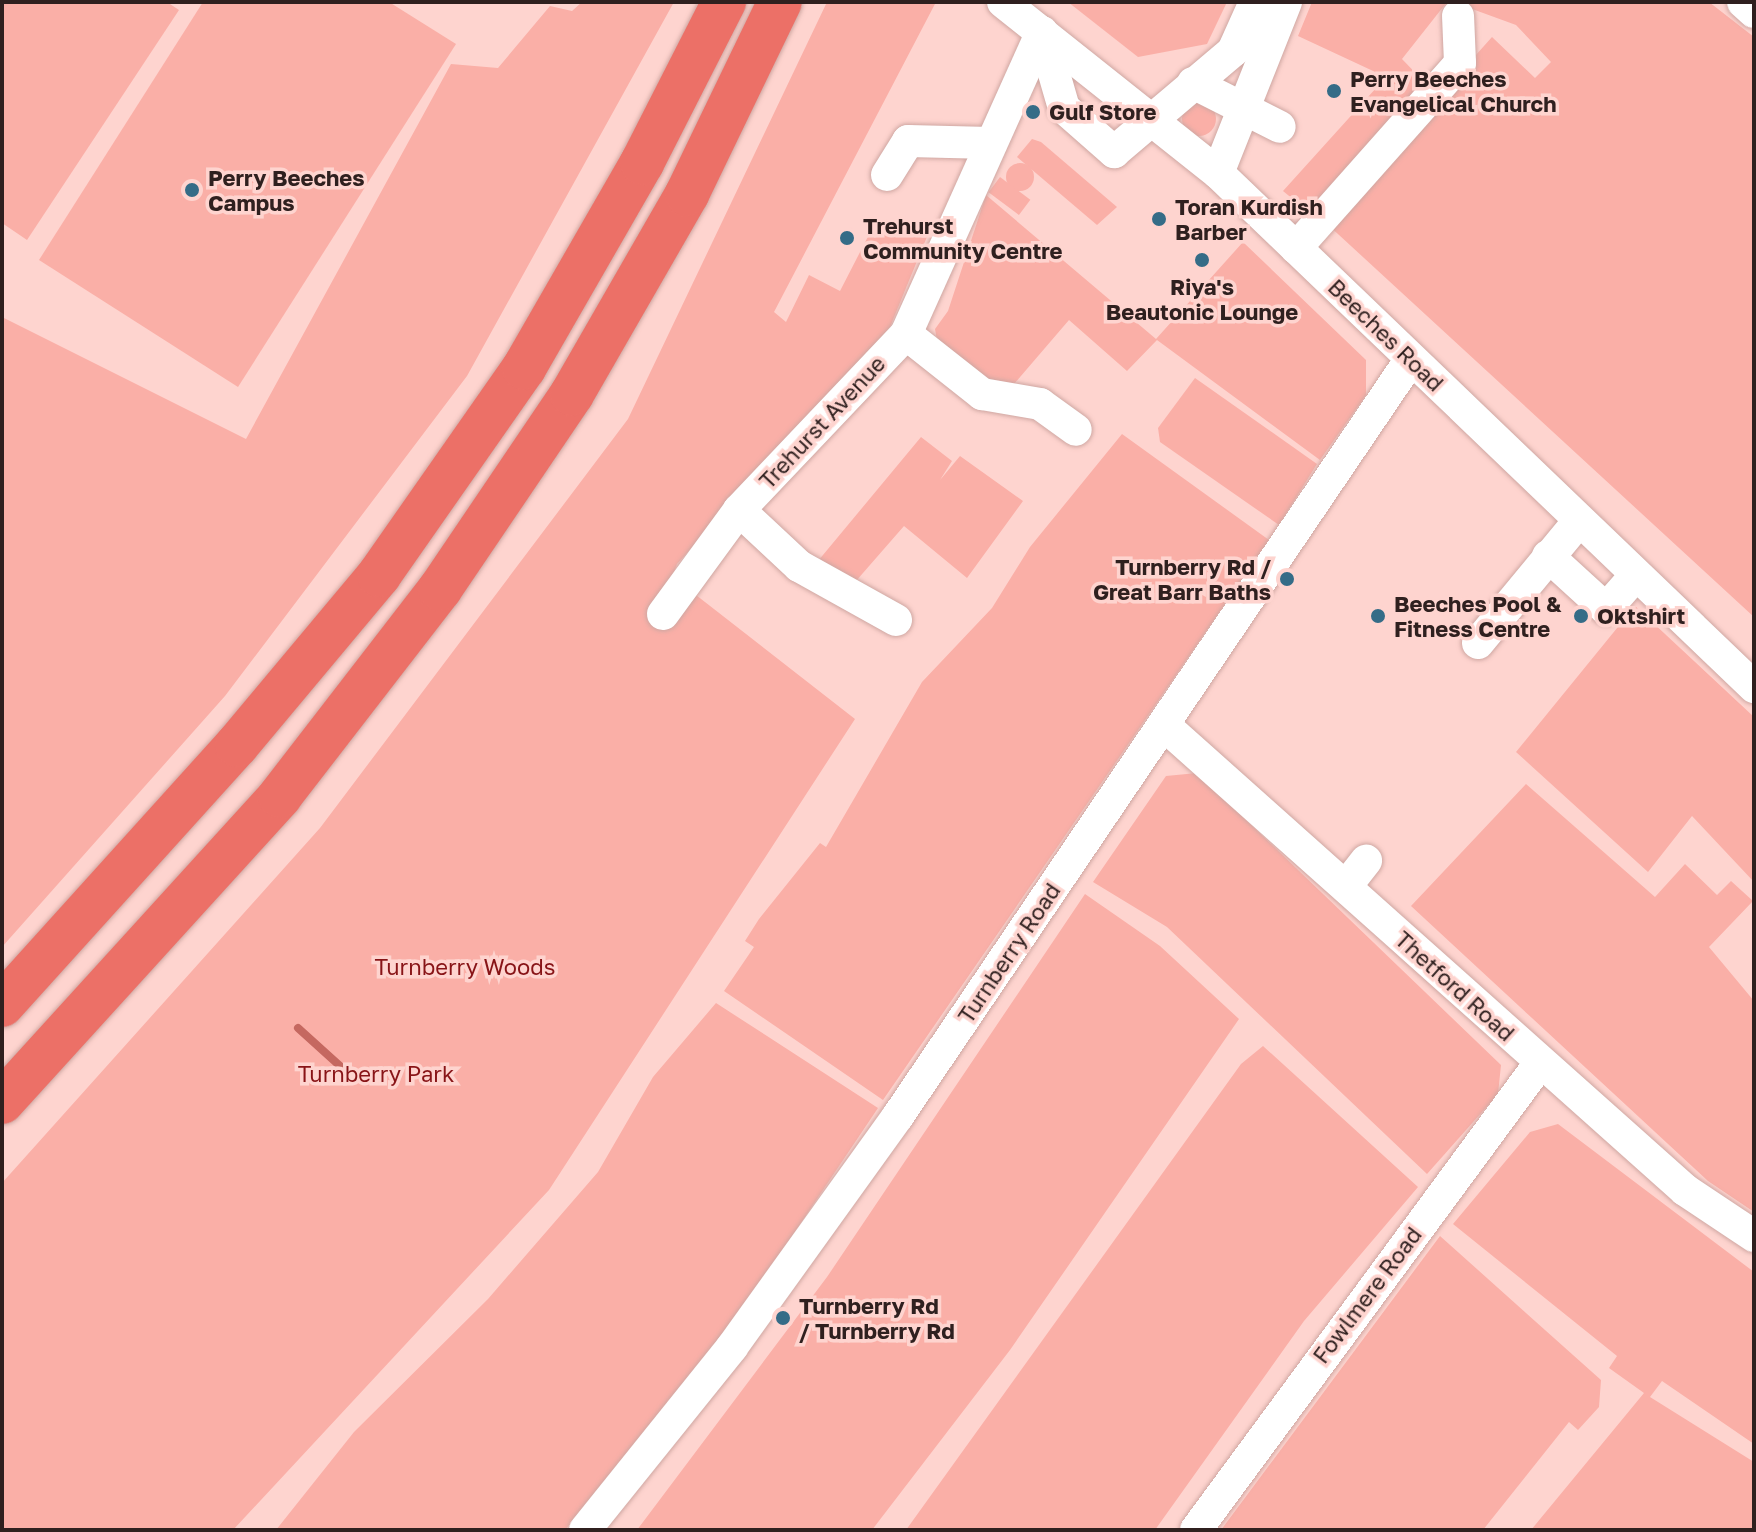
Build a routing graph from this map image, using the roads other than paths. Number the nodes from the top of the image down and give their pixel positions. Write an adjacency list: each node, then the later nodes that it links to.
1 (724, 2): 30 (highway)
2 (780, 2): 32 (highway)
3 (1003, 2): 9 (street, Beeches Road)
4 (1255, 2): 10 (street)
5 (1286, 2): 11 (street)
6 (1743, 2): 7 (street)
7 (1754, 12)
8 (1458, 16): 17 (street)
9 (1042, 32): 12 (street, Beeches Road); 12 (street); 14 (street, Trehurst Avenue)
10 (1193, 83): 11 (street); 12 (street)
11 (1242, 109): 13 (street); 15 (street)
12 (1152, 114): 15 (street, Beeches Road)
13 (1280, 127)
14 (991, 143): 16 (street); 18 (street, Trehurst Avenue)
15 (1218, 173): 17 (street, Beeches Road)
16 (887, 175)
17 (1296, 248): 19 (street, Beeches Road)
18 (906, 334): 20 (street); 21 (street, Trehurst Avenue)
19 (1411, 359): 22 (street, Beeches Road); 29 (street, Turnberry Road)
20 (1076, 430)
21 (739, 510): 25 (street, Trehurst Avenue); 26 (street)
22 (1578, 522): 23 (street); 24 (street, Beeches Road)
23 (1548, 556): 24 (street); 27 (street)
24 (1635, 576): 28 (street, Beeches Road)
25 (663, 614)
26 (896, 620)
27 (1478, 643)
28 (1754, 687)
29 (1165, 726): 31 (street, Thetford Road); 34 (street, Turnberry Road)
30 (2, 1005)
31 (1540, 1063): 33 (street, Thetford Road); 35 (street, Fowlmere Road)
32 (2, 1102)
33 (1754, 1236)
34 (585, 1530)
35 (1196, 1530)

